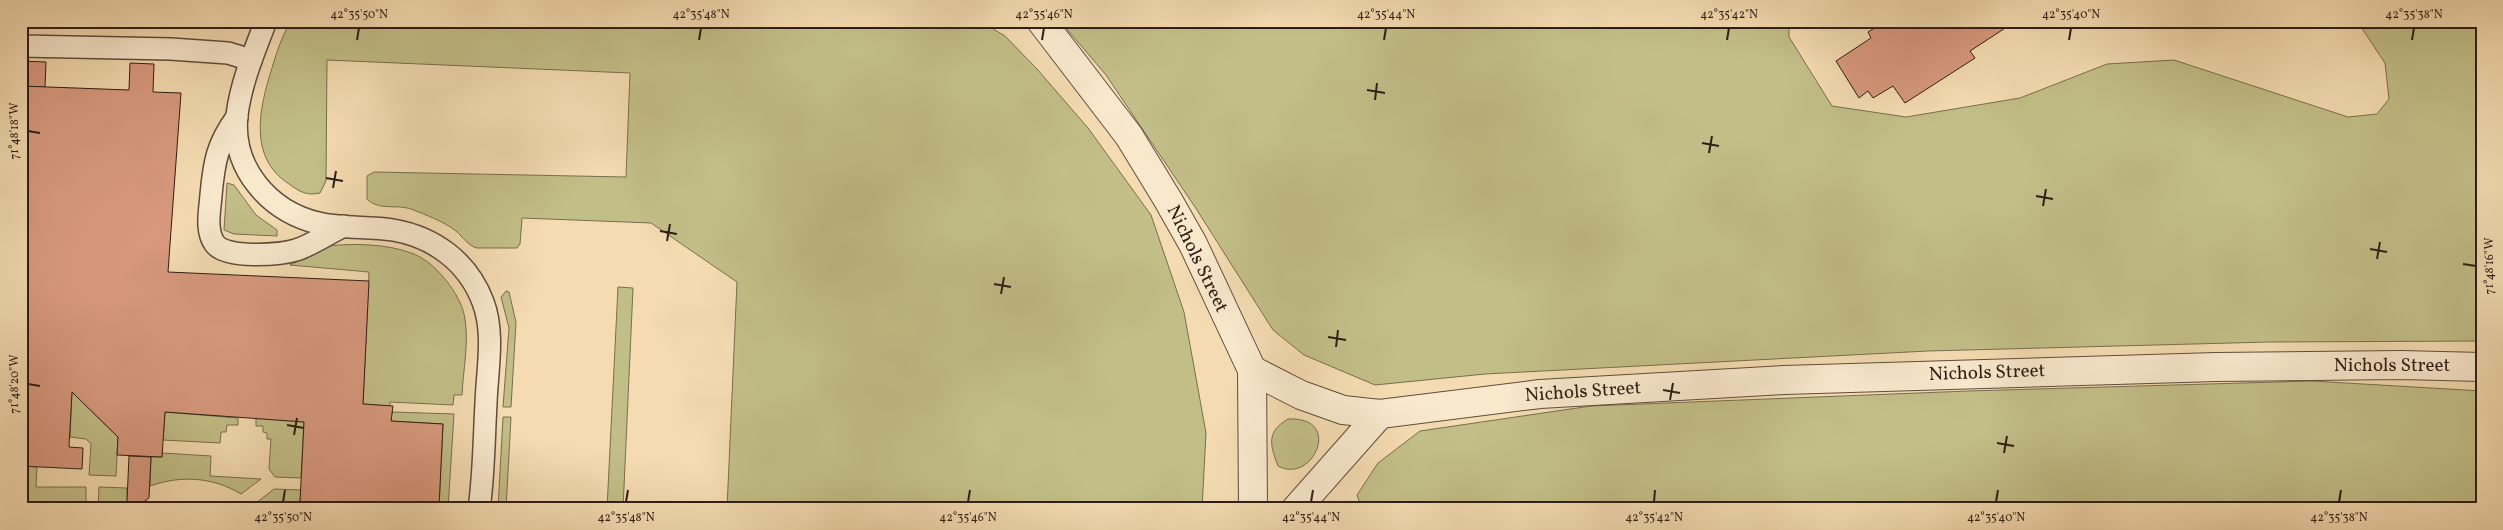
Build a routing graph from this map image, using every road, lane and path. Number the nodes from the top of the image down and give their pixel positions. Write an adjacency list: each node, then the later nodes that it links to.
1 (266, 21): 4 (lane)
2 (1041, 21): 8 (street, Nichols Street)
3 (21, 46): 4 (lane)
4 (251, 60): 5 (lane)
5 (237, 117): 6 (lane); 6 (lane)
6 (344, 226): 10 (lane)
7 (2482, 367): 9 (street, Nichols Street)
8 (1252, 370): 9 (street, Nichols Street); 11 (street)
9 (1380, 414): 12 (street)
10 (479, 509)
11 (1253, 509)
12 (1296, 509)

